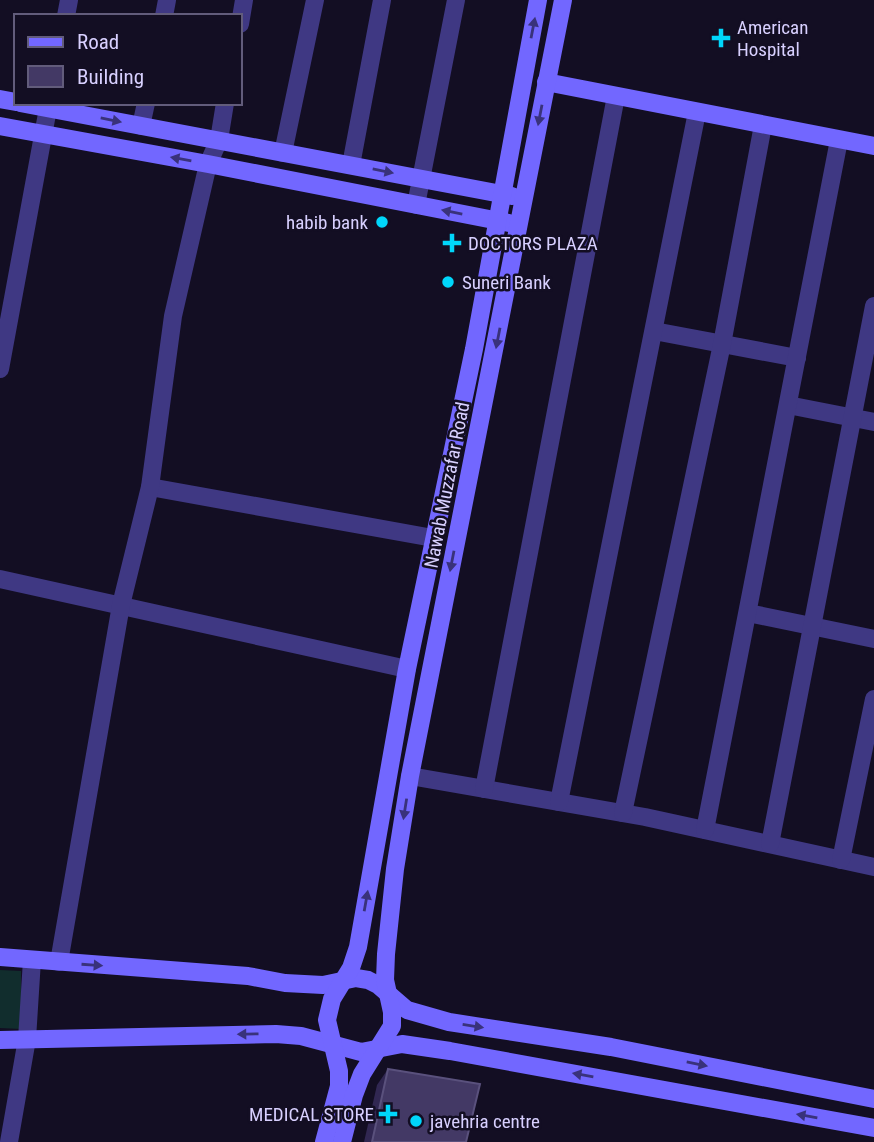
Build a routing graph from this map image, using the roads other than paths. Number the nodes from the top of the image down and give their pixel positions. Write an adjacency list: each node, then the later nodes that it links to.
1 (315, 0): 19 (street)
2 (382, 0): 21 (street)
3 (456, 0): 22 (street)
4 (538, 0): 23 (street, Nawab Muzzafar Road, one-way to 4)
5 (563, 0): 6 (street, Nawab Muzzafar Road)
6 (546, 82): 7 (street); 24 (street, Nawab Muzzafar Road, one-way to 24)
7 (616, 96): 11 (street); 46 (street)
8 (146, 105): 14 (street)
9 (225, 105): 16 (street)
10 (49, 106): 14 (street, one-way to 14); 15 (street)
11 (697, 112): 12 (street); 29 (street)
12 (763, 125): 17 (street); 30 (street)
13 (0, 126): 15 (street)
14 (141, 126): 16 (street)
15 (44, 135): 20 (street, one-way to 15); 32 (street)
16 (219, 140): 19 (street); 20 (street)
17 (839, 140): 18 (street); 31 (street)
18 (874, 146)
19 (283, 153): 21 (street)
20 (208, 164): 25 (street); 36 (street)
21 (351, 165): 22 (street, one-way to 22)
22 (422, 178): 23 (street); 25 (street)
23 (501, 194): 24 (street); 26 (street, Nawab Muzzafar Road)
24 (524, 198): 27 (street, Nawab Muzzafar Road)
25 (416, 205): 26 (street, one-way to 25)
26 (497, 220): 27 (street); 37 (street, Nawab Muzzafar Road)
27 (519, 225): 45 (street, Nawab Muzzafar Road, one-way to 45)
28 (874, 306): 34 (street)
29 (654, 331): 30 (street); 47 (street)
30 (722, 344): 31 (street); 48 (street)
31 (797, 358): 33 (street)
32 (0, 369)
33 (788, 405): 34 (street); 40 (street)
34 (852, 418): 35 (street); 41 (street)
35 (874, 422)
36 (150, 486): 37 (street); 39 (street)
37 (433, 538): 43 (street, Nawab Muzzafar Road)
38 (0, 579): 39 (street)
39 (121, 606): 43 (street); 55 (street)
40 (748, 613): 41 (street); 49 (street)
41 (812, 626): 42 (street); 50 (street)
42 (874, 639)
43 (407, 669): 56 (street, Nawab Muzzafar Road, one-way to 43)
44 (874, 699): 51 (street)
45 (410, 776): 46 (street); 57 (street, Nawab Muzzafar Road, one-way to 57)
46 (484, 789): 47 (street)
47 (559, 802): 48 (street)
48 (623, 813): 49 (street)
49 (705, 830): 50 (street)
50 (770, 844): 51 (street)
51 (841, 860): 52 (street)
52 (874, 867)
53 (0, 957): 54 (street)
54 (32, 960): 55 (street); 58 (street)
55 (59, 962): 56 (street, one-way to 56)
56 (348, 974): 57 (street); 60 (street)
57 (387, 987): 61 (street); 62 (street, one-way to 62)
58 (26, 1039): 59 (street); 60 (street, one-way to 58); 64 (street)
59 (0, 1040)
60 (331, 1045): 61 (street); 65 (street)
61 (377, 1051): 63 (street, one-way to 61); 66 (street)
62 (874, 1099)
63 (874, 1128)
64 (9, 1142)
65 (324, 1142)
66 (342, 1142)

